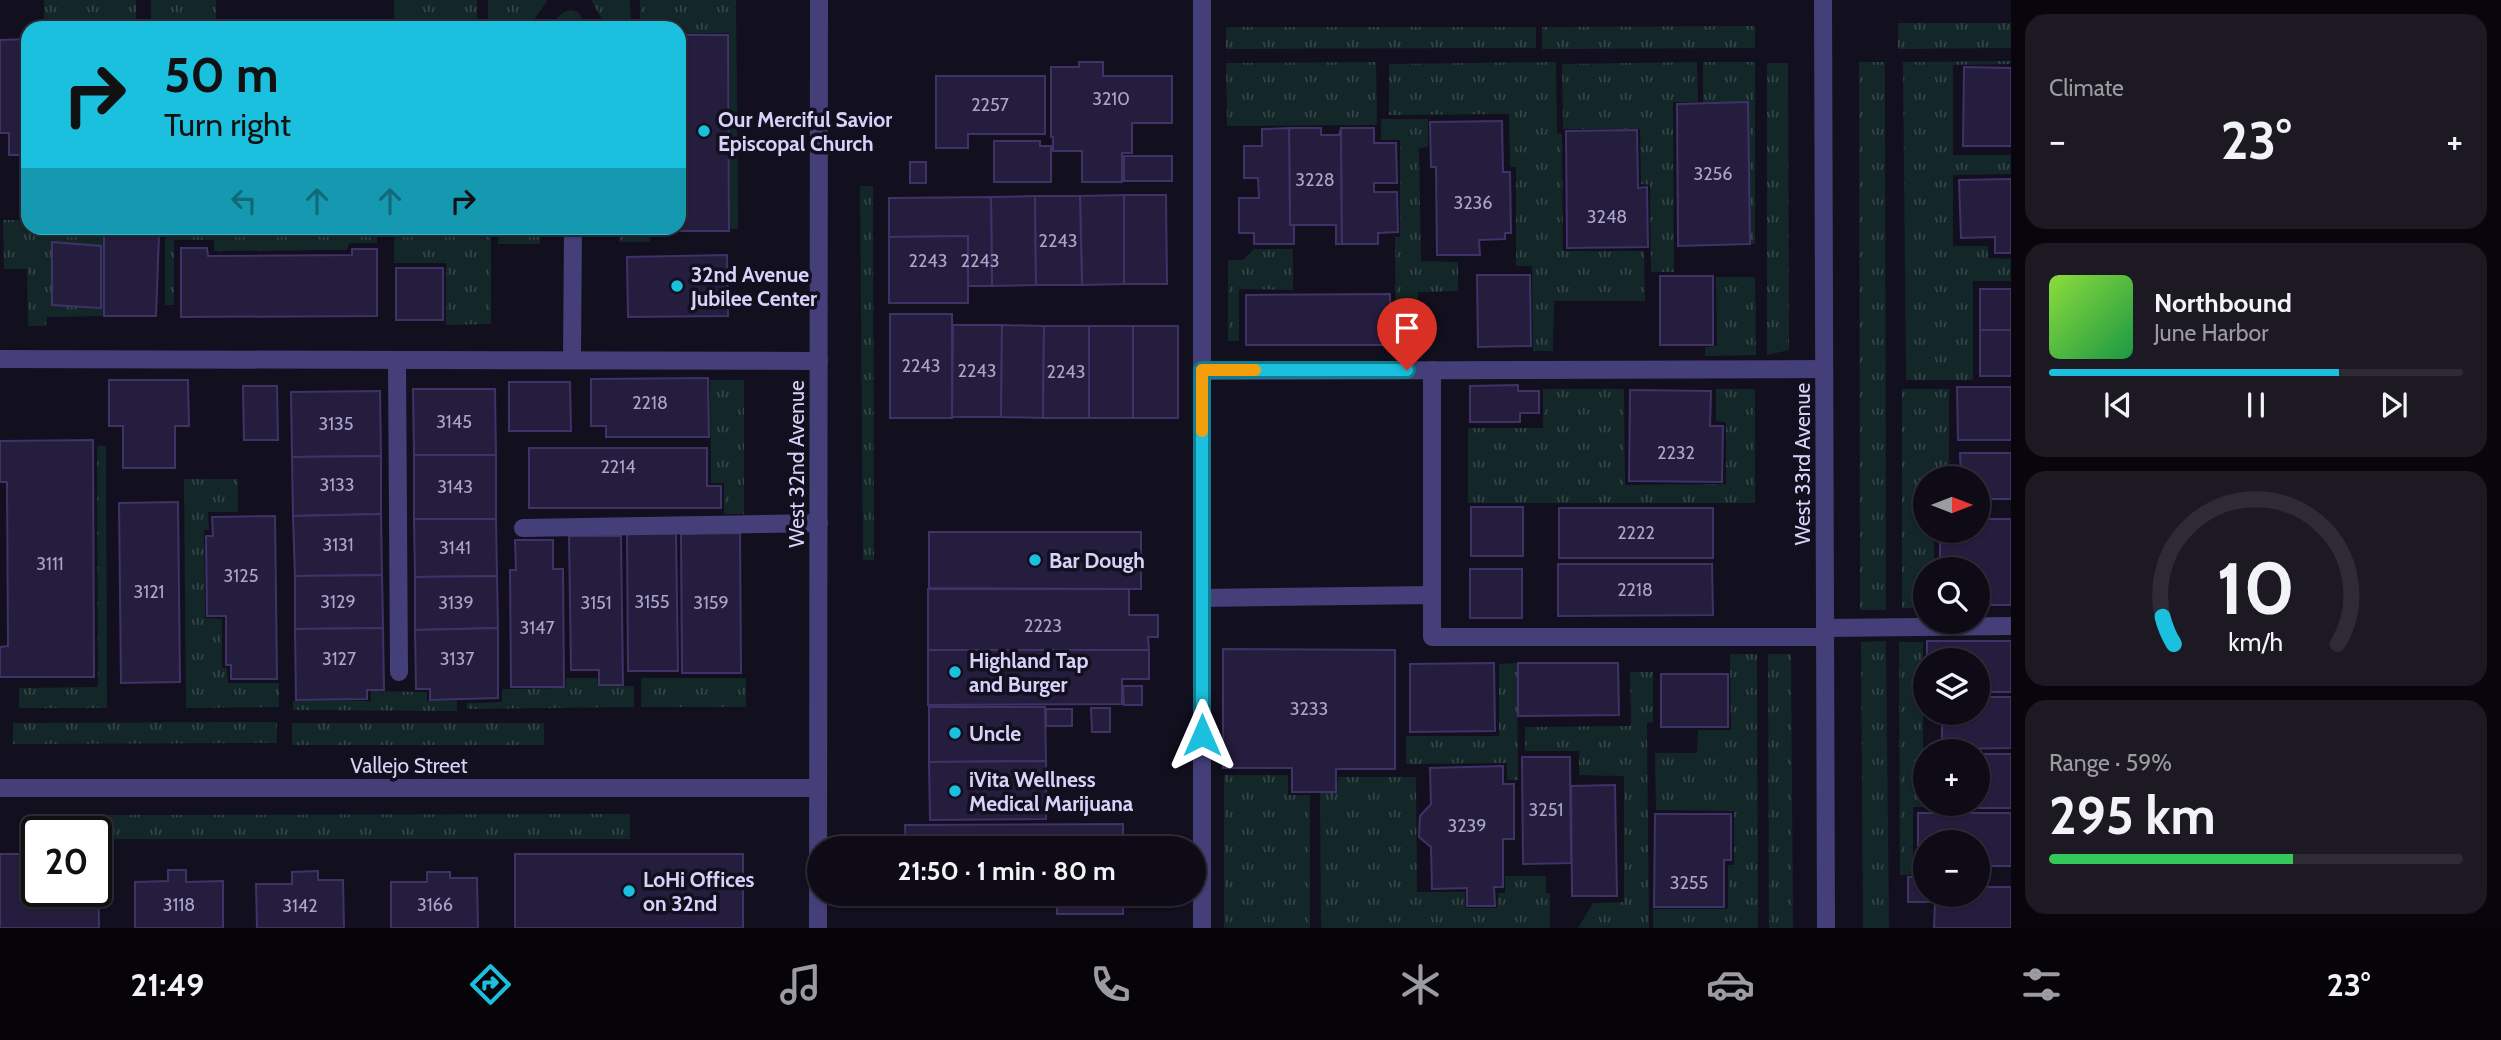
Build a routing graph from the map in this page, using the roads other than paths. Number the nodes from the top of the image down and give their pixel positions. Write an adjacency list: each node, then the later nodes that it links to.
1 (819, 0): 8 (street, West 32nd Avenue)
2 (1202, 0): 10 (street)
3 (1823, 0): 9 (street, West 33rd Avenue)
4 (573, 235): 7 (street)
5 (0, 359): 6 (street)
6 (397, 360): 7 (street); 18 (street)
7 (572, 360): 8 (street)
8 (819, 361): 12 (street, West 32nd Avenue)
9 (1824, 369): 11 (street); 17 (street, West 33rd Avenue)
10 (1202, 370): 11 (street); 15 (street)
11 (1432, 370): 14 (street)
12 (819, 523): 13 (street); 20 (street, West 32nd Avenue)
13 (523, 528)
14 (1432, 595): 15 (street); 17 (street)
15 (1202, 598): 22 (street)
16 (2011, 626): 17 (street)
17 (1825, 632): 23 (street, West 33rd Avenue)
18 (400, 672)
19 (0, 788): 20 (street, Vallejo Street)
20 (818, 788): 21 (street, West 32nd Avenue)
21 (818, 928)
22 (1202, 928)
23 (1826, 928)

